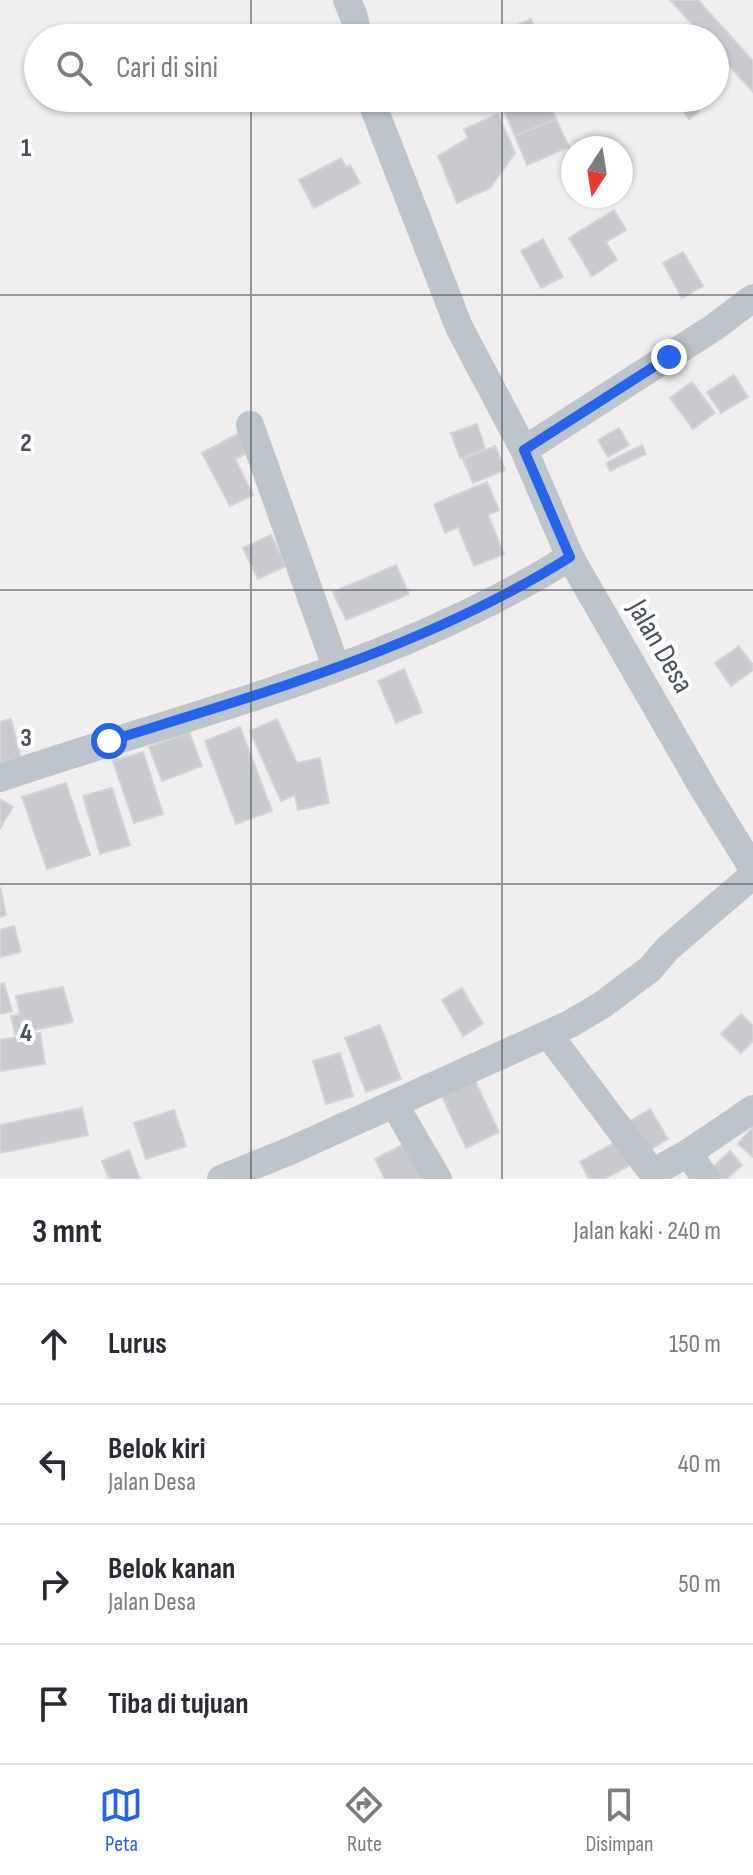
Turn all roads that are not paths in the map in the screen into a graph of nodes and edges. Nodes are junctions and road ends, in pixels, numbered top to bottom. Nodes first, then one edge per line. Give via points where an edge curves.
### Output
1 (347, 0) edge
2 (355, 24) edge
3 (375, 112) edge
4 (753, 298) edge
5 (250, 425) dead end
6 (524, 450) junction
7 (570, 557) junction
8 (336, 667) junction
9 (0, 778) edge
10 (753, 872) edge
11 (548, 1034) junction
12 (394, 1104) junction
13 (753, 1109) edge
14 (688, 1153) junction
15 (221, 1179) edge
16 (438, 1179) edge
17 (706, 1179) edge

1 - 2 street
3 - 6 street, Jalan Desa via 459,327
4 - 6 street
5 - 8 street
6 - 7 street, Jalan Desa
7 - 8 street via 473,611
7 - 10 street, Jalan Desa
8 - 9 street
10 - 11 street via 650,969
11 - 12 street
11 - 14 street via 649,1168 658,1170
12 - 15 street
12 - 16 street
13 - 14 street
14 - 17 street

